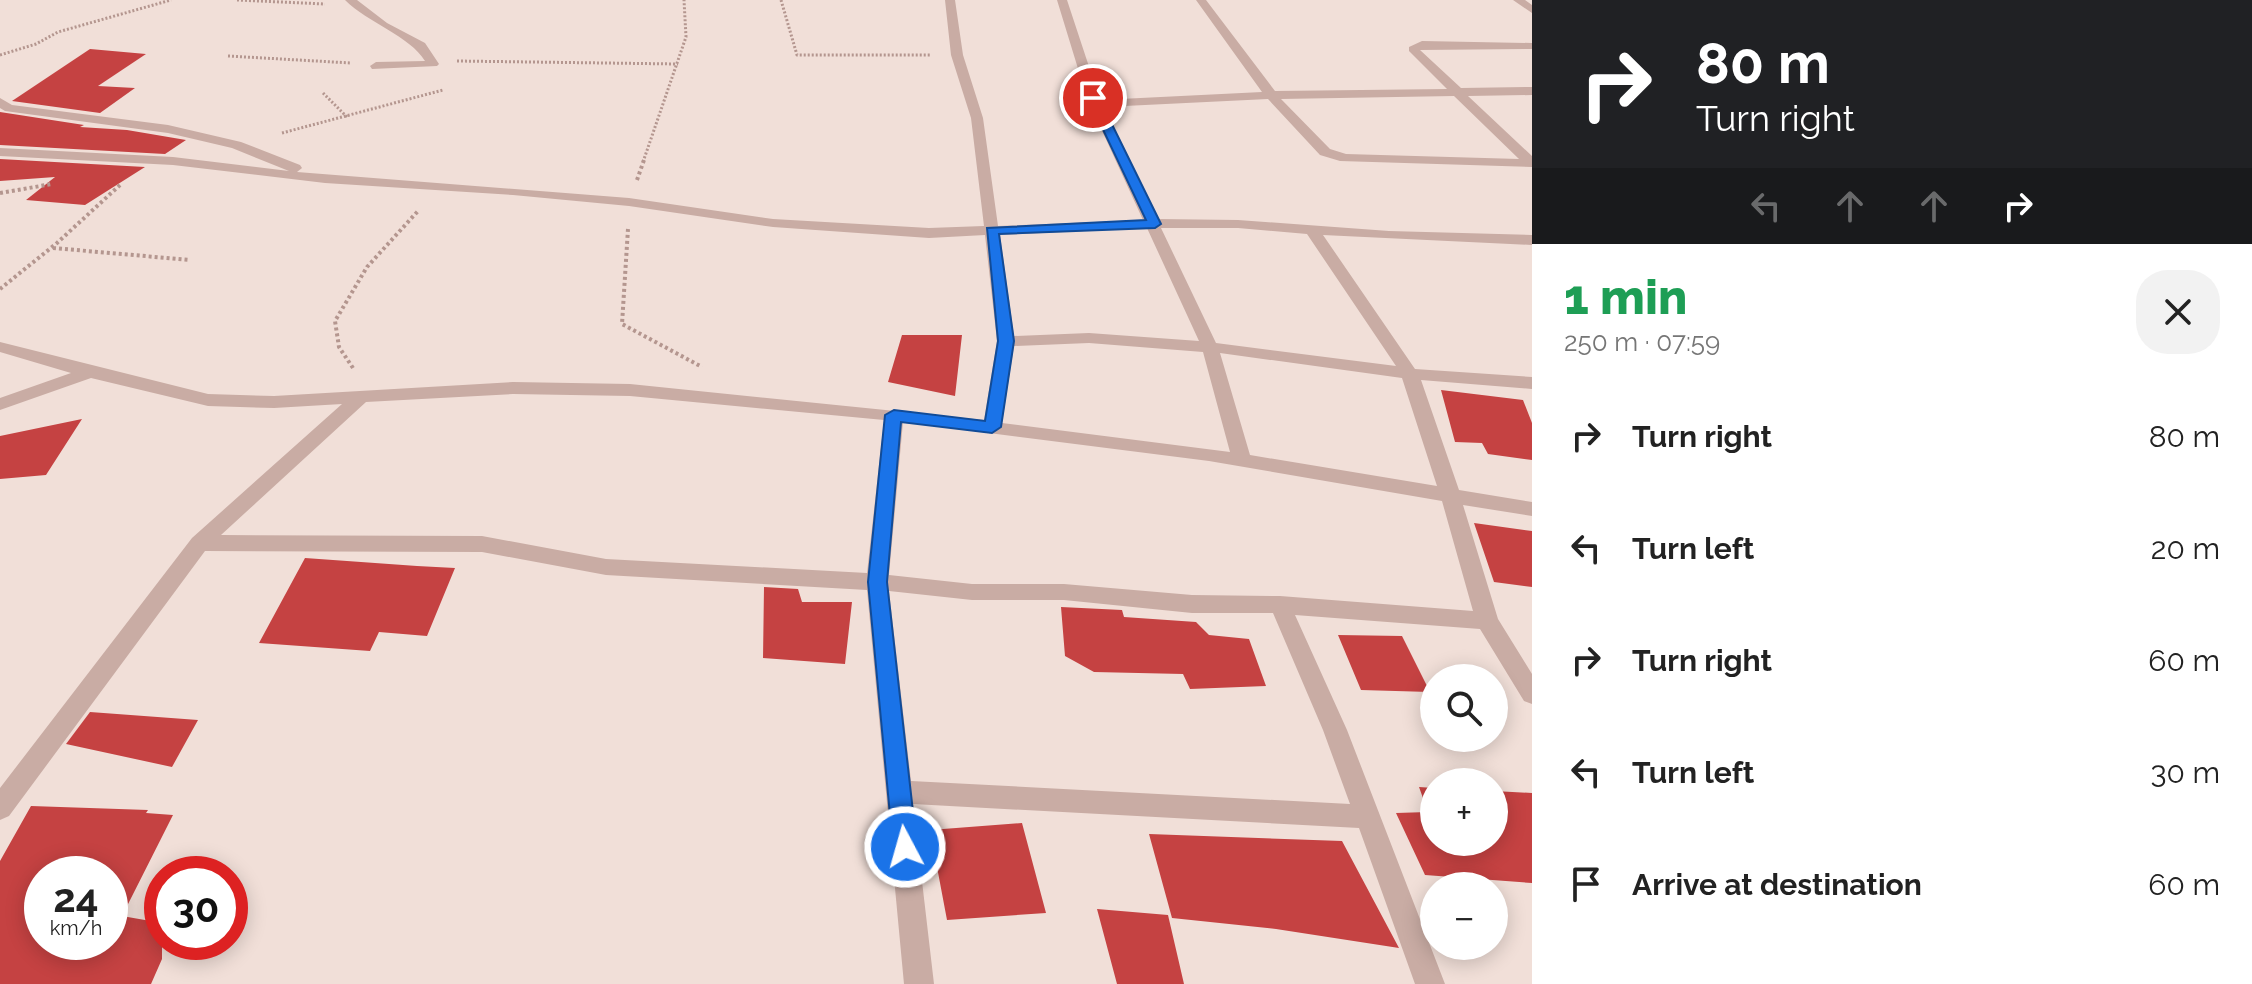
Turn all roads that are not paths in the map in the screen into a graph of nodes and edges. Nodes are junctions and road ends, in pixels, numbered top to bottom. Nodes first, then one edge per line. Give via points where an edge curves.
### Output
1 (950, 0) edge
2 (1062, 0) edge
3 (1201, 0) edge
4 (1518, 0) edge
5 (354, 3) edge
6 (1532, 10) edge
7 (1532, 46) edge
8 (376, 66) road end
9 (1532, 91) edge
10 (1455, 92) junction
11 (1271, 95) junction
12 (0, 102) edge
13 (1096, 104) junction
14 (0, 152) edge
15 (1531, 163) edge
16 (325, 179) junction
17 (1155, 224) junction
18 (992, 230) junction
19 (1312, 230) junction
20 (1532, 240) edge
21 (1006, 341) junction
22 (0, 347) edge
23 (1210, 347) junction
24 (90, 372) junction
25 (1410, 374) junction
26 (1532, 383) edge
27 (361, 397) junction
28 (0, 404) edge
29 (894, 415) junction
30 (992, 427) junction
31 (1243, 463) junction
32 (1450, 494) junction
33 (1532, 509) edge
34 (199, 543) junction
35 (877, 582) junction
36 (1280, 605) junction
37 (1487, 621) junction
38 (1532, 694) edge
39 (899, 792) junction
40 (0, 808) edge
41 (1369, 817) junction
42 (919, 984) edge
43 (1430, 984) edge

1 - 18 street via 957,55 977,118
2 - 13 street
3 - 11 street
4 - 6 street
5 - 8 street via 421,45 433,64
7 - 10 street via 1422,44 1413,49
9 - 10 street
10 - 11 street
10 - 15 street
11 - 13 street
11 - 15 street via 1334,156
12 - 16 street via 9,108 168,129 236,145
13 - 17 street
14 - 16 street via 148,160
16 - 18 street via 629,202 773,223 929,233
17 - 18 street
17 - 19 street
17 - 23 street
18 - 21 street
19 - 20 street
19 - 25 street
21 - 23 street via 1089,338
21 - 30 street
22 - 24 street
23 - 25 street
23 - 31 street
24 - 27 street via 208,400
24 - 28 street
25 - 26 street
25 - 32 street
27 - 29 street via 513,388 630,390
27 - 34 street
29 - 30 street
29 - 35 street
30 - 31 street
31 - 32 street
32 - 33 street
32 - 37 street
34 - 35 street via 482,544 606,567
34 - 40 street
35 - 36 street via 972,592
35 - 39 street
36 - 37 street
36 - 41 street
37 - 38 street
39 - 41 street
39 - 42 street
41 - 43 street

